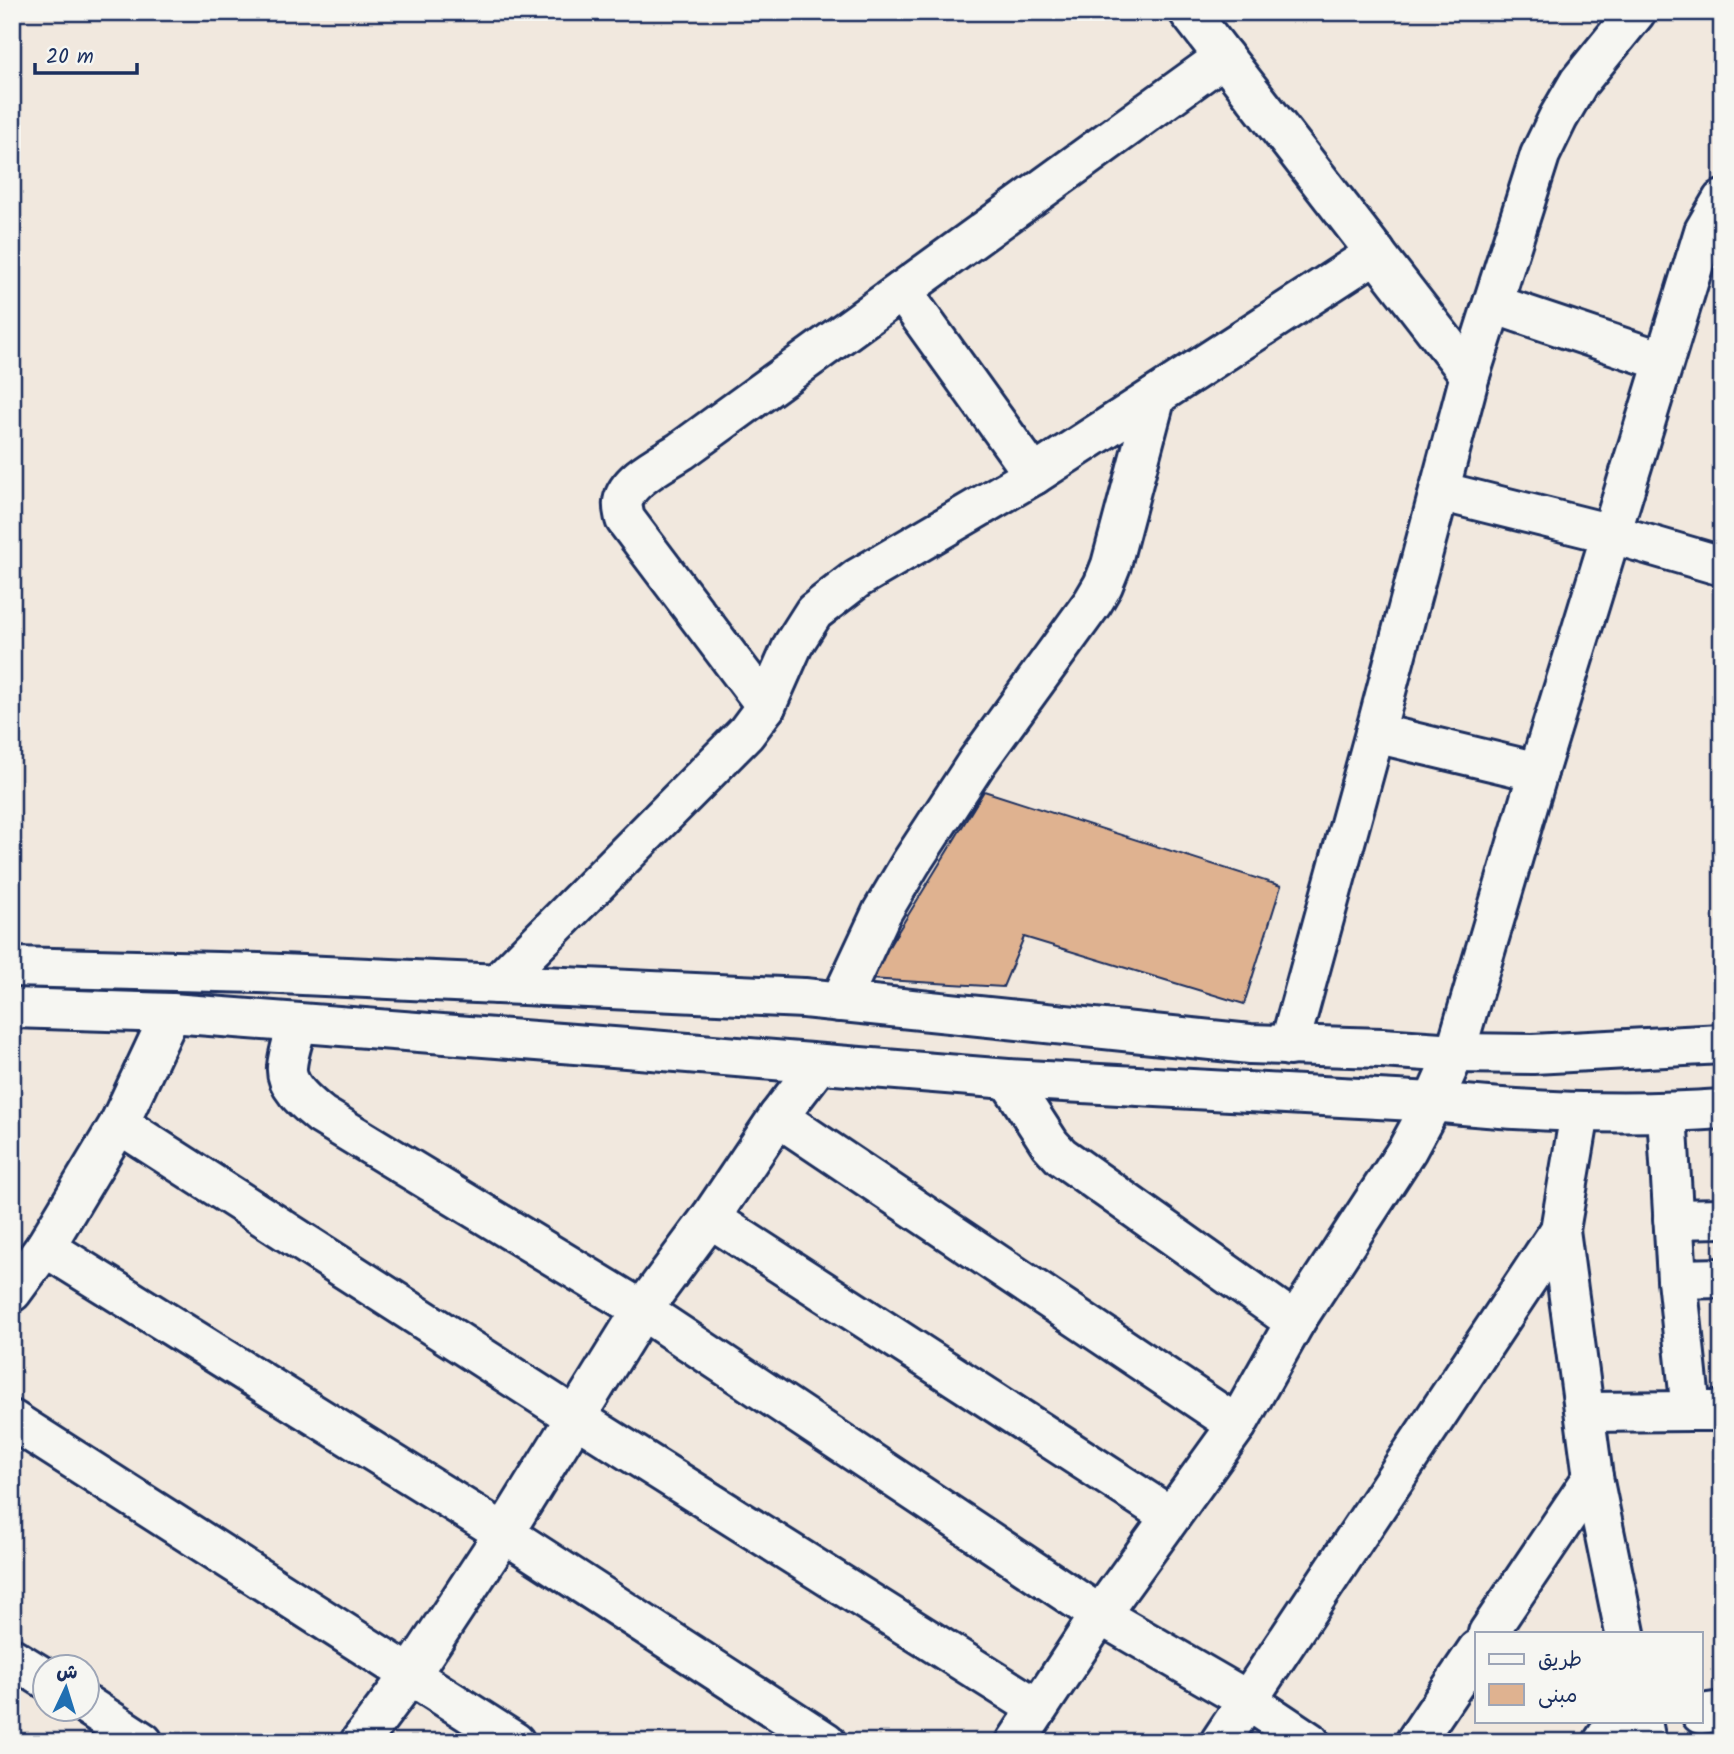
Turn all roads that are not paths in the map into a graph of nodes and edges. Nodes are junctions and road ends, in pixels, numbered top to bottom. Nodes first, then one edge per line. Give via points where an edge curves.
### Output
1 (1189, 12) edge
2 (1636, 12) edge
3 (1224, 57) junction
4 (1716, 222) edge
5 (1376, 253) junction
6 (902, 291) junction
7 (1493, 304) junction
8 (1664, 361) junction
9 (1470, 375) junction
10 (1156, 396) junction
11 (1034, 475) junction
12 (1439, 491) junction
13 (1612, 534) junction
14 (1722, 566) edge
15 (765, 706) junction
16 (1375, 733) junction
17 (1538, 772) junction
18 (12, 967) edge
19 (497, 984) junction
20 (840, 1002) junction
21 (12, 1008) edge
22 (171, 1013) junction
23 (297, 1024) junction
24 (1722, 1044) edge
25 (1289, 1046) junction
26 (1455, 1053) junction
27 (818, 1065) junction
28 (1008, 1079) junction
29 (1433, 1102) junction
30 (1722, 1109) edge
31 (1580, 1113) junction
32 (1667, 1113) junction
33 (778, 1117) junction
34 (119, 1124) junction
35 (1722, 1218) edge
36 (710, 1219) junction
37 (1673, 1219) junction
38 (1560, 1230) junction
39 (45, 1247) junction
40 (1722, 1278) edge
41 (1677, 1279) junction
42 (12, 1292) edge
43 (642, 1311) junction
44 (1295, 1322) junction
45 (1707, 1411) edge
46 (1585, 1412) junction
47 (575, 1417) junction
48 (12, 1420) edge
49 (1237, 1425) junction
50 (1593, 1477) junction
51 (1170, 1516) junction
52 (504, 1533) junction
53 (1100, 1615) junction
54 (1489, 1632) edge
55 (1625, 1632) edge
56 (1475, 1653) edge
57 (12, 1658) edge
58 (32, 1670) edge
59 (411, 1674) junction
60 (1247, 1700) junction
61 (1037, 1708) junction
62 (1722, 1710) edge
63 (1702, 1714) edge
64 (102, 1715) edge
65 (1642, 1726) edge
66 (144, 1742) edge
67 (360, 1742) edge
68 (515, 1742) edge
69 (827, 1742) edge
70 (1016, 1742) edge
71 (1220, 1742) edge
72 (1310, 1742) edge
73 (1415, 1742) edge
74 (1603, 1742) edge

1 - 3 street
2 - 7 street via 1579,82 1558,118 1540,155
3 - 5 street
3 - 6 street
4 - 8 street
5 - 9 street
5 - 10 street
6 - 11 street
6 - 15 street via 638,479 623,502 625,519
7 - 8 street
7 - 9 street
8 - 13 street
9 - 12 street
10 - 11 street
10 - 20 street via 1103,585 911,863 882,912
11 - 15 street via 858,578 814,612
12 - 13 street
12 - 16 street
13 - 14 street
13 - 17 street
15 - 19 street via 714,767
16 - 17 street
16 - 25 street
17 - 26 street
18 - 19 street
19 - 20 street
20 - 25 street
21 - 22 street
22 - 23 street
22 - 34 street
23 - 27 street
23 - 43 street via 286,1070 303,1099 321,1115
24 - 26 street via 1533,1054
25 - 26 street
26 - 29 street
27 - 28 street
27 - 33 street
28 - 29 street
28 - 44 street via 1061,1156
29 - 31 street
29 - 44 street
30 - 32 street
31 - 32 street
31 - 38 street
32 - 37 street
33 - 36 street
33 - 49 street
34 - 39 street
34 - 47 street
35 - 37 street
36 - 43 street
36 - 51 street
37 - 41 street
38 - 46 street
38 - 60 street
39 - 42 street
39 - 52 street
40 - 41 street
41 - 45 street
43 - 47 street
43 - 53 street
44 - 49 street
45 - 46 street
46 - 50 street
47 - 52 street
47 - 61 street
48 - 59 street
49 - 51 street
50 - 54 street
50 - 55 street
51 - 53 street
52 - 59 street
52 - 69 street
53 - 60 street
53 - 61 street
56 - 73 street
57 - 58 street
59 - 67 street
59 - 68 street
60 - 71 street
60 - 72 street
61 - 70 street
62 - 63 street
64 - 66 street
65 - 74 street

